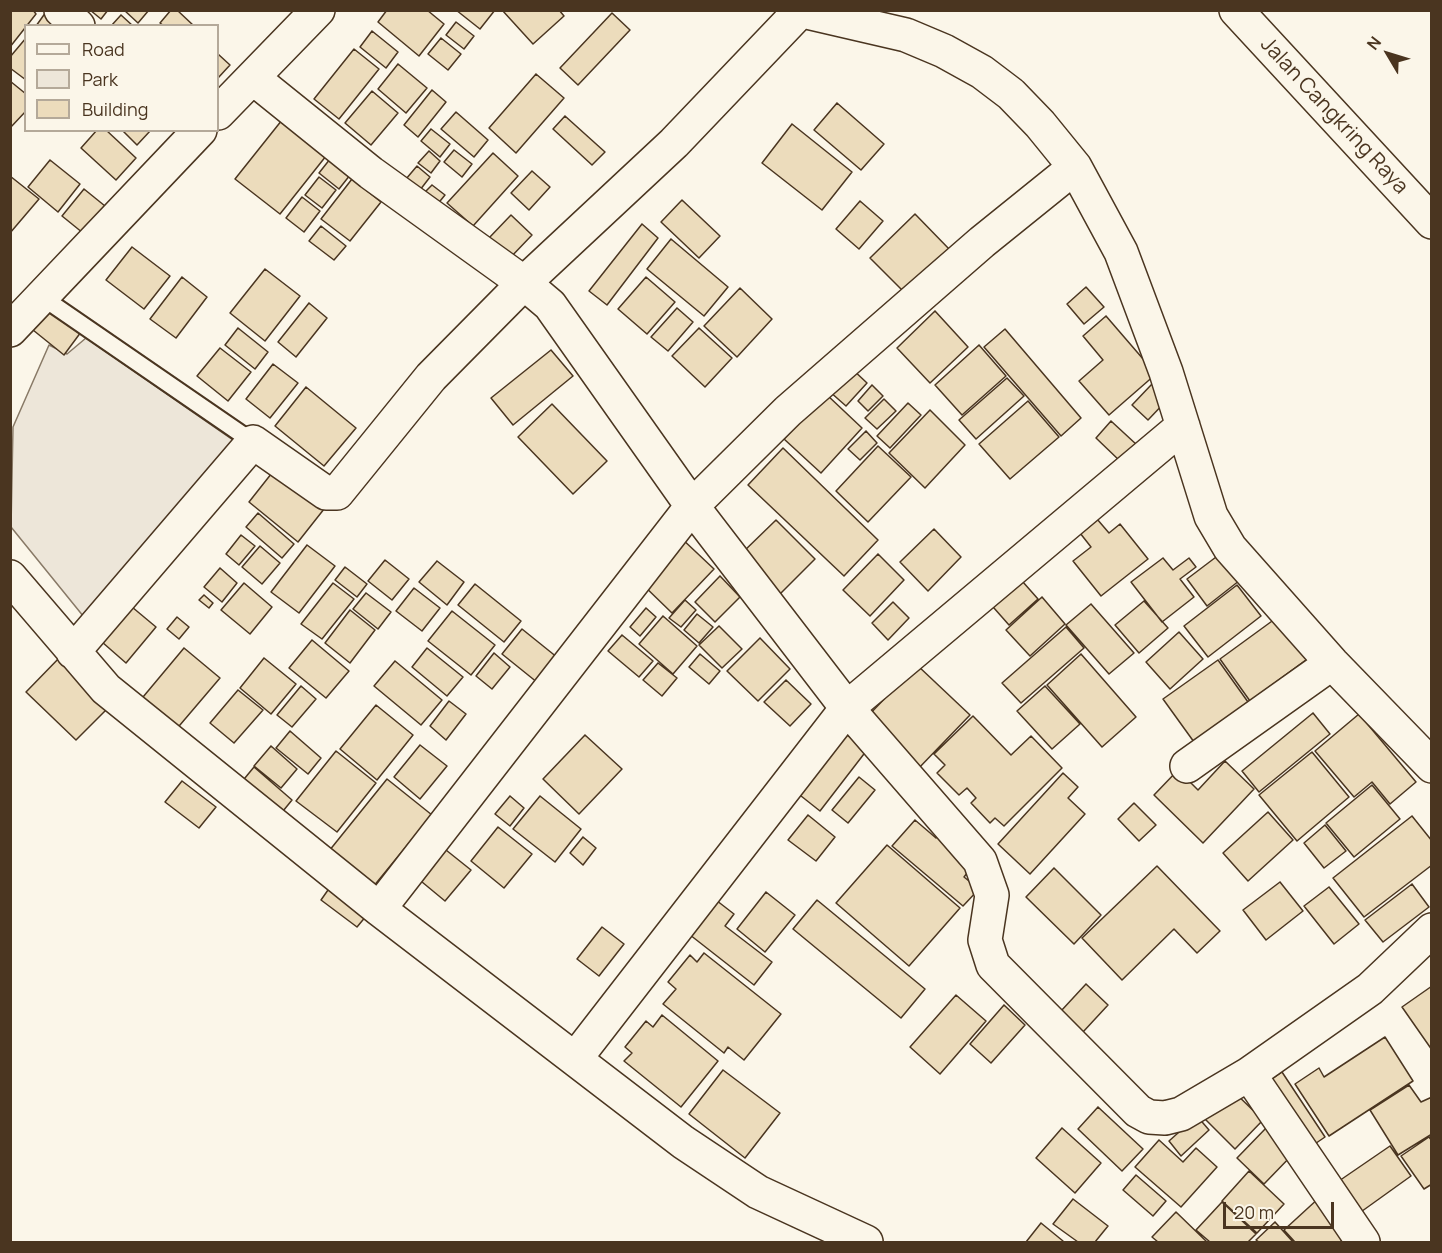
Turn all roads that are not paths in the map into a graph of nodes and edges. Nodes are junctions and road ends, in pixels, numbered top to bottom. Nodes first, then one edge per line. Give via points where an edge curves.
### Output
1 (61, 10) edge
2 (318, 10) edge
3 (1236, 10) edge
4 (799, 11) edge
5 (76, 24) edge
6 (253, 78) junction
7 (219, 111) edge
8 (197, 132) edge
9 (1075, 167) junction
10 (1431, 222) edge
11 (524, 284) junction
12 (42, 297) junction
13 (10, 330) edge
14 (1183, 426) junction
15 (253, 442) junction
16 (692, 506) junction
17 (10, 577) edge
18 (73, 652) junction
19 (1332, 663) junction
20 (847, 708) junction
21 (1187, 766) dead end
22 (1431, 766) edge
23 (379, 909) junction
24 (1431, 930) edge
25 (575, 1059) junction
26 (1249, 1074) junction
27 (866, 1242) edge
28 (1363, 1242) edge

1 - 5 street
2 - 6 street
3 - 10 street, Jalan Cangkring Raya
4 - 9 street via 906,35 982,72 1011,94
4 - 11 street via 674,143
6 - 7 street
6 - 11 street via 371,173
8 - 12 street
9 - 14 street via 1121,252 1145,310
9 - 16 street via 982,242 788,411
11 - 15 street via 431,377 337,493 326,493
11 - 16 street via 550,305 563,322
12 - 13 street
12 - 15 lane
14 - 19 street via 1211,516 1230,548
14 - 20 street
15 - 18 street
16 - 20 street
16 - 23 street
17 - 18 street
18 - 23 street via 123,703
19 - 21 street
19 - 22 street
20 - 25 street
20 - 26 street via 980,861 992,895 985,940 993,965 1128,1102 1149,1117 1165,1118 1180,1114
23 - 25 street
24 - 26 street via 1370,989
25 - 27 street via 682,1142 758,1192
26 - 28 street

